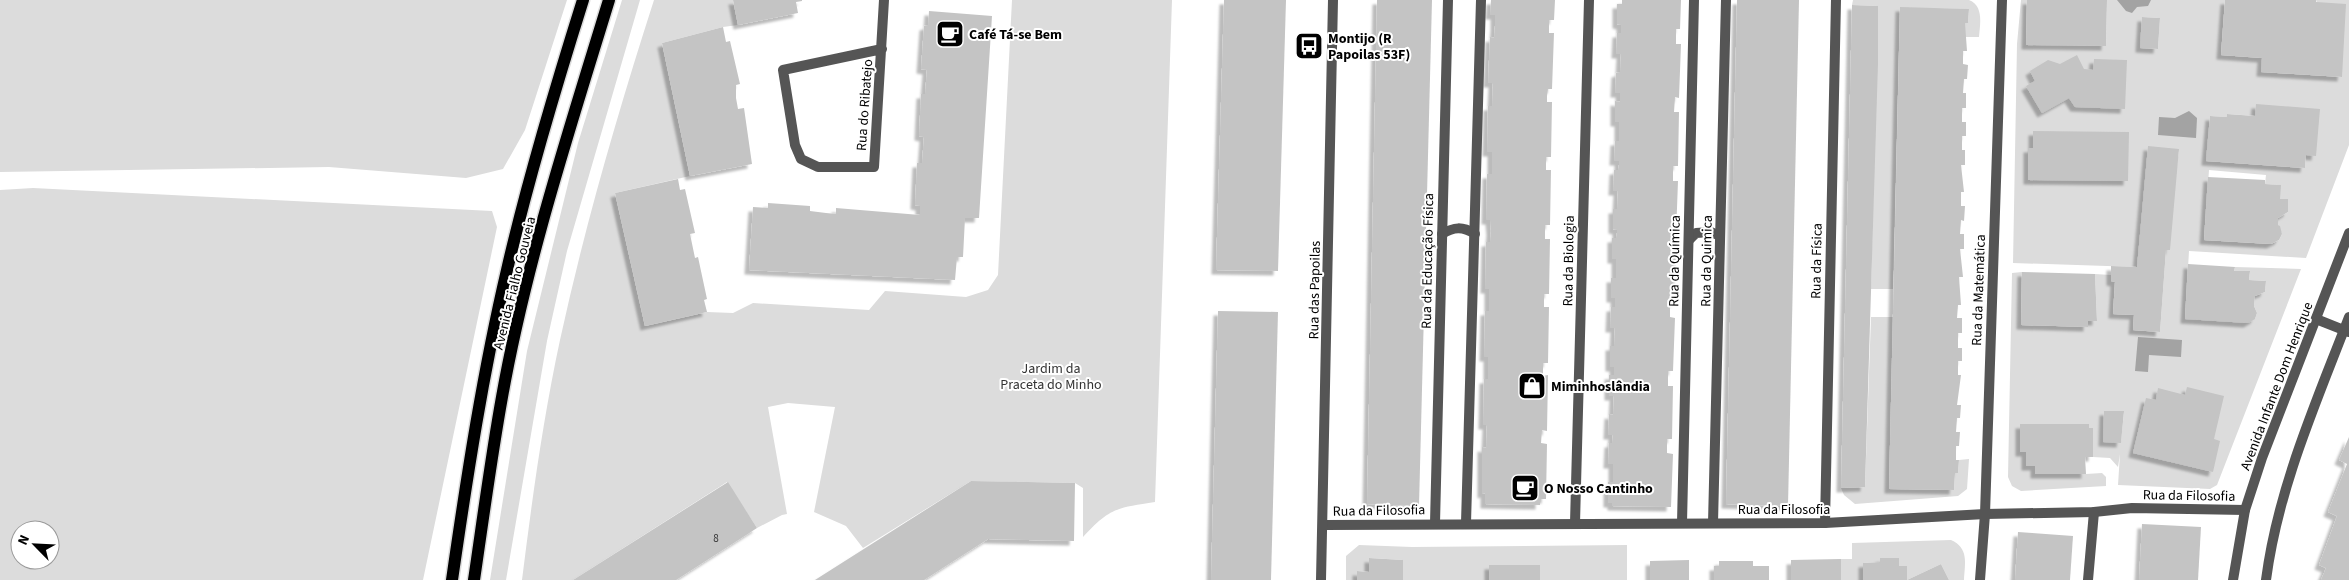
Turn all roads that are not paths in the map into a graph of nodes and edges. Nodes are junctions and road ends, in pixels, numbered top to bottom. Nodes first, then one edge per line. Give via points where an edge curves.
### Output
1 (584, 0) edge
2 (609, 0) edge
3 (884, 0) edge
4 (1334, 0) edge
5 (1448, 0) edge
6 (1481, 0) edge
7 (1589, 0) edge
8 (1694, 0) edge
9 (1726, 0) edge
10 (1836, 0) edge
11 (2002, 0) edge
12 (882, 49) junction
13 (2349, 233) edge
14 (1442, 234) junction
15 (1475, 234) junction
16 (1720, 236) junction
17 (1689, 240) junction
18 (2349, 317) edge
19 (2316, 319) junction
20 (2346, 331) edge
21 (2245, 510) junction
22 (2094, 512) junction
23 (1984, 514) junction
24 (1466, 523) junction
25 (1575, 523) junction
26 (1682, 523) junction
27 (1713, 523) junction
28 (1824, 523) junction
29 (1434, 524) junction
30 (1323, 525) junction
31 (452, 580) edge
32 (474, 580) edge
33 (1321, 580) edge
34 (1980, 580) edge
35 (2088, 580) edge
36 (2233, 580) edge
37 (2266, 580) edge

1 - 31 main road, Avenida Fialho Gouveia via 558,81 507,270 474,433
2 - 32 main road, Avenida Fialho Gouveia via 555,177 527,286 502,396
3 - 12 street, Rua do Ribatejo
4 - 30 street, Rua das Papoilas
5 - 14 street, Rua da Educação Física
6 - 15 street
7 - 25 street, Rua da Biologia
8 - 17 street, Rua da Química
9 - 16 street, Rua da Quimica
10 - 28 street, Rua da Física
11 - 23 street, Rua da Matemática
12 - 12 street, Rua do Ribatejo via 874,167 818,167 801,159 795,145 783,70
13 - 19 street, Avenida Infante Dom Henrique
14 - 15 street via 1454,227
14 - 29 street, Rua da Educação Física
15 - 24 street
16 - 17 street via 1696,232
16 - 27 street, Rua da Quimica
17 - 26 street, Rua da Química
18 - 20 street
19 - 20 street
19 - 21 street, Avenida Infante Dom Henrique
20 - 37 street via 2296,455 2278,515
21 - 22 street, Rua da Filosofia via 2132,508
21 - 36 street, Avenida Infante Dom Henrique
22 - 23 street, Rua da Filosofia
22 - 35 street
23 - 28 street, Rua da Filosofia
23 - 34 street, Rua da Matemática
24 - 25 street, Rua da Filosofia
24 - 29 street, Rua da Filosofia
25 - 26 street, Rua da Filosofia
26 - 27 street, Rua da Filosofia
27 - 28 street, Rua da Filosofia
29 - 30 street, Rua da Filosofia
30 - 33 street, Rua das Papoilas

